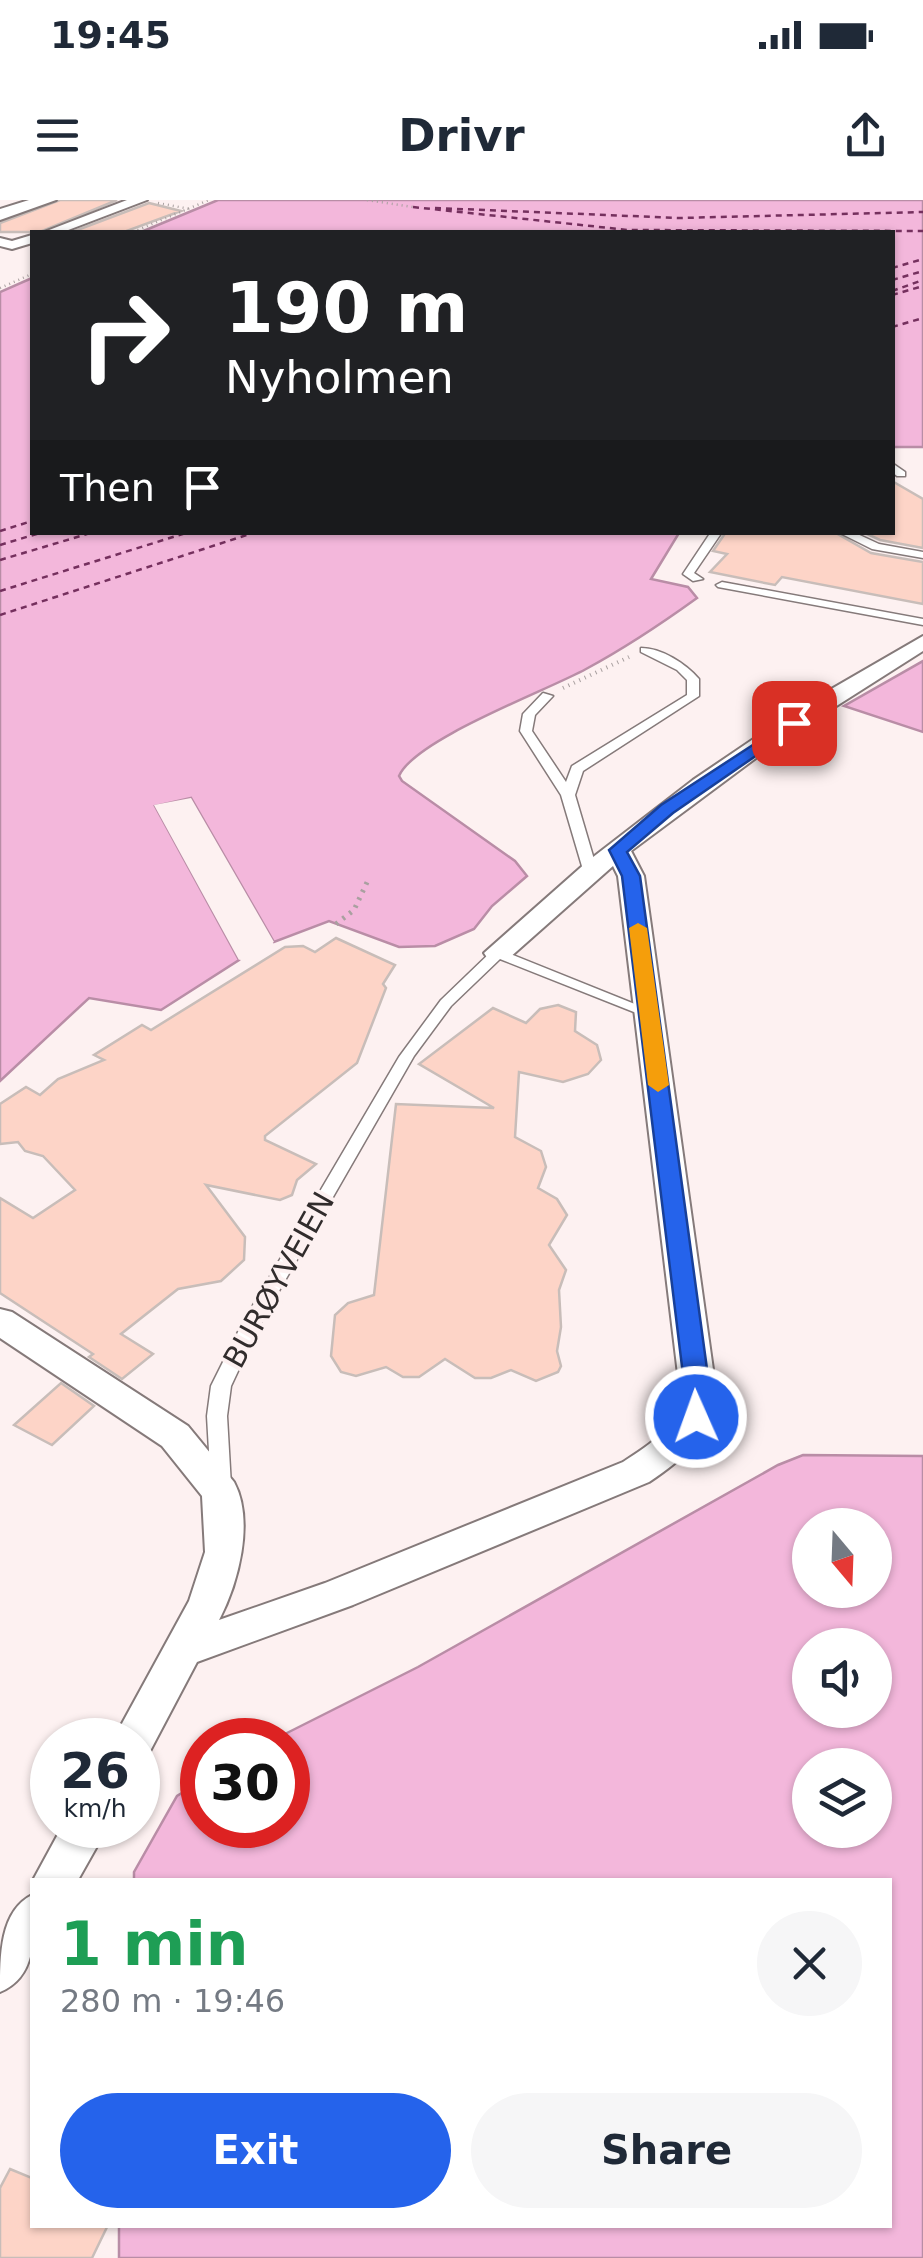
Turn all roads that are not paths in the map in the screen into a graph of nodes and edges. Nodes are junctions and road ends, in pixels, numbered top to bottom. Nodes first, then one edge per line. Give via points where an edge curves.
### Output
1 (47, 200) edge
2 (164, 200) edge
3 (144, 201) edge
4 (189, 207) road end
5 (0, 215) edge
6 (57, 230) edge
7 (30, 239) edge
8 (4, 245) edge
9 (715, 535) edge
10 (850, 535) edge
11 (923, 556) edge
12 (697, 579) dead end
13 (722, 585) dead end
14 (923, 622) edge
15 (923, 642) edge
16 (645, 650) road end
17 (546, 696) road end
18 (568, 794) junction
19 (618, 850) junction
20 (591, 873) junction
21 (498, 953) junction
22 (648, 1013) junction
23 (0, 1321) edge
24 (221, 1492) junction
25 (185, 1648) junction
26 (146, 1718) edge
27 (73, 1848) edge
28 (55, 1878) edge
29 (30, 1919) edge
30 (0, 1970) edge

1 - 5 street
2 - 4 lane
3 - 6 street
7 - 8 street
9 - 12 lane via 688,574
10 - 11 lane
13 - 14 lane
15 - 19 street, BURØYVEIEN via 667,809
16 - 18 lane via 693,678 692,696 578,769
17 - 18 lane via 529,714 526,730
18 - 20 lane
19 - 20 street, BURØYVEIEN
19 - 22 street via 631,876
20 - 21 street, BURØYVEIEN
21 - 22 lane
21 - 24 lane, BURØYVEIEN via 446,1002 410,1055 251,1324 220,1386
22 - 25 street via 698,1391 696,1417 679,1443 636,1472 339,1594
23 - 24 street via 175,1436
24 - 25 street, BURØYVEIEN via 224,1552
25 - 26 street, BURØYVEIEN
27 - 28 street
29 - 30 street

